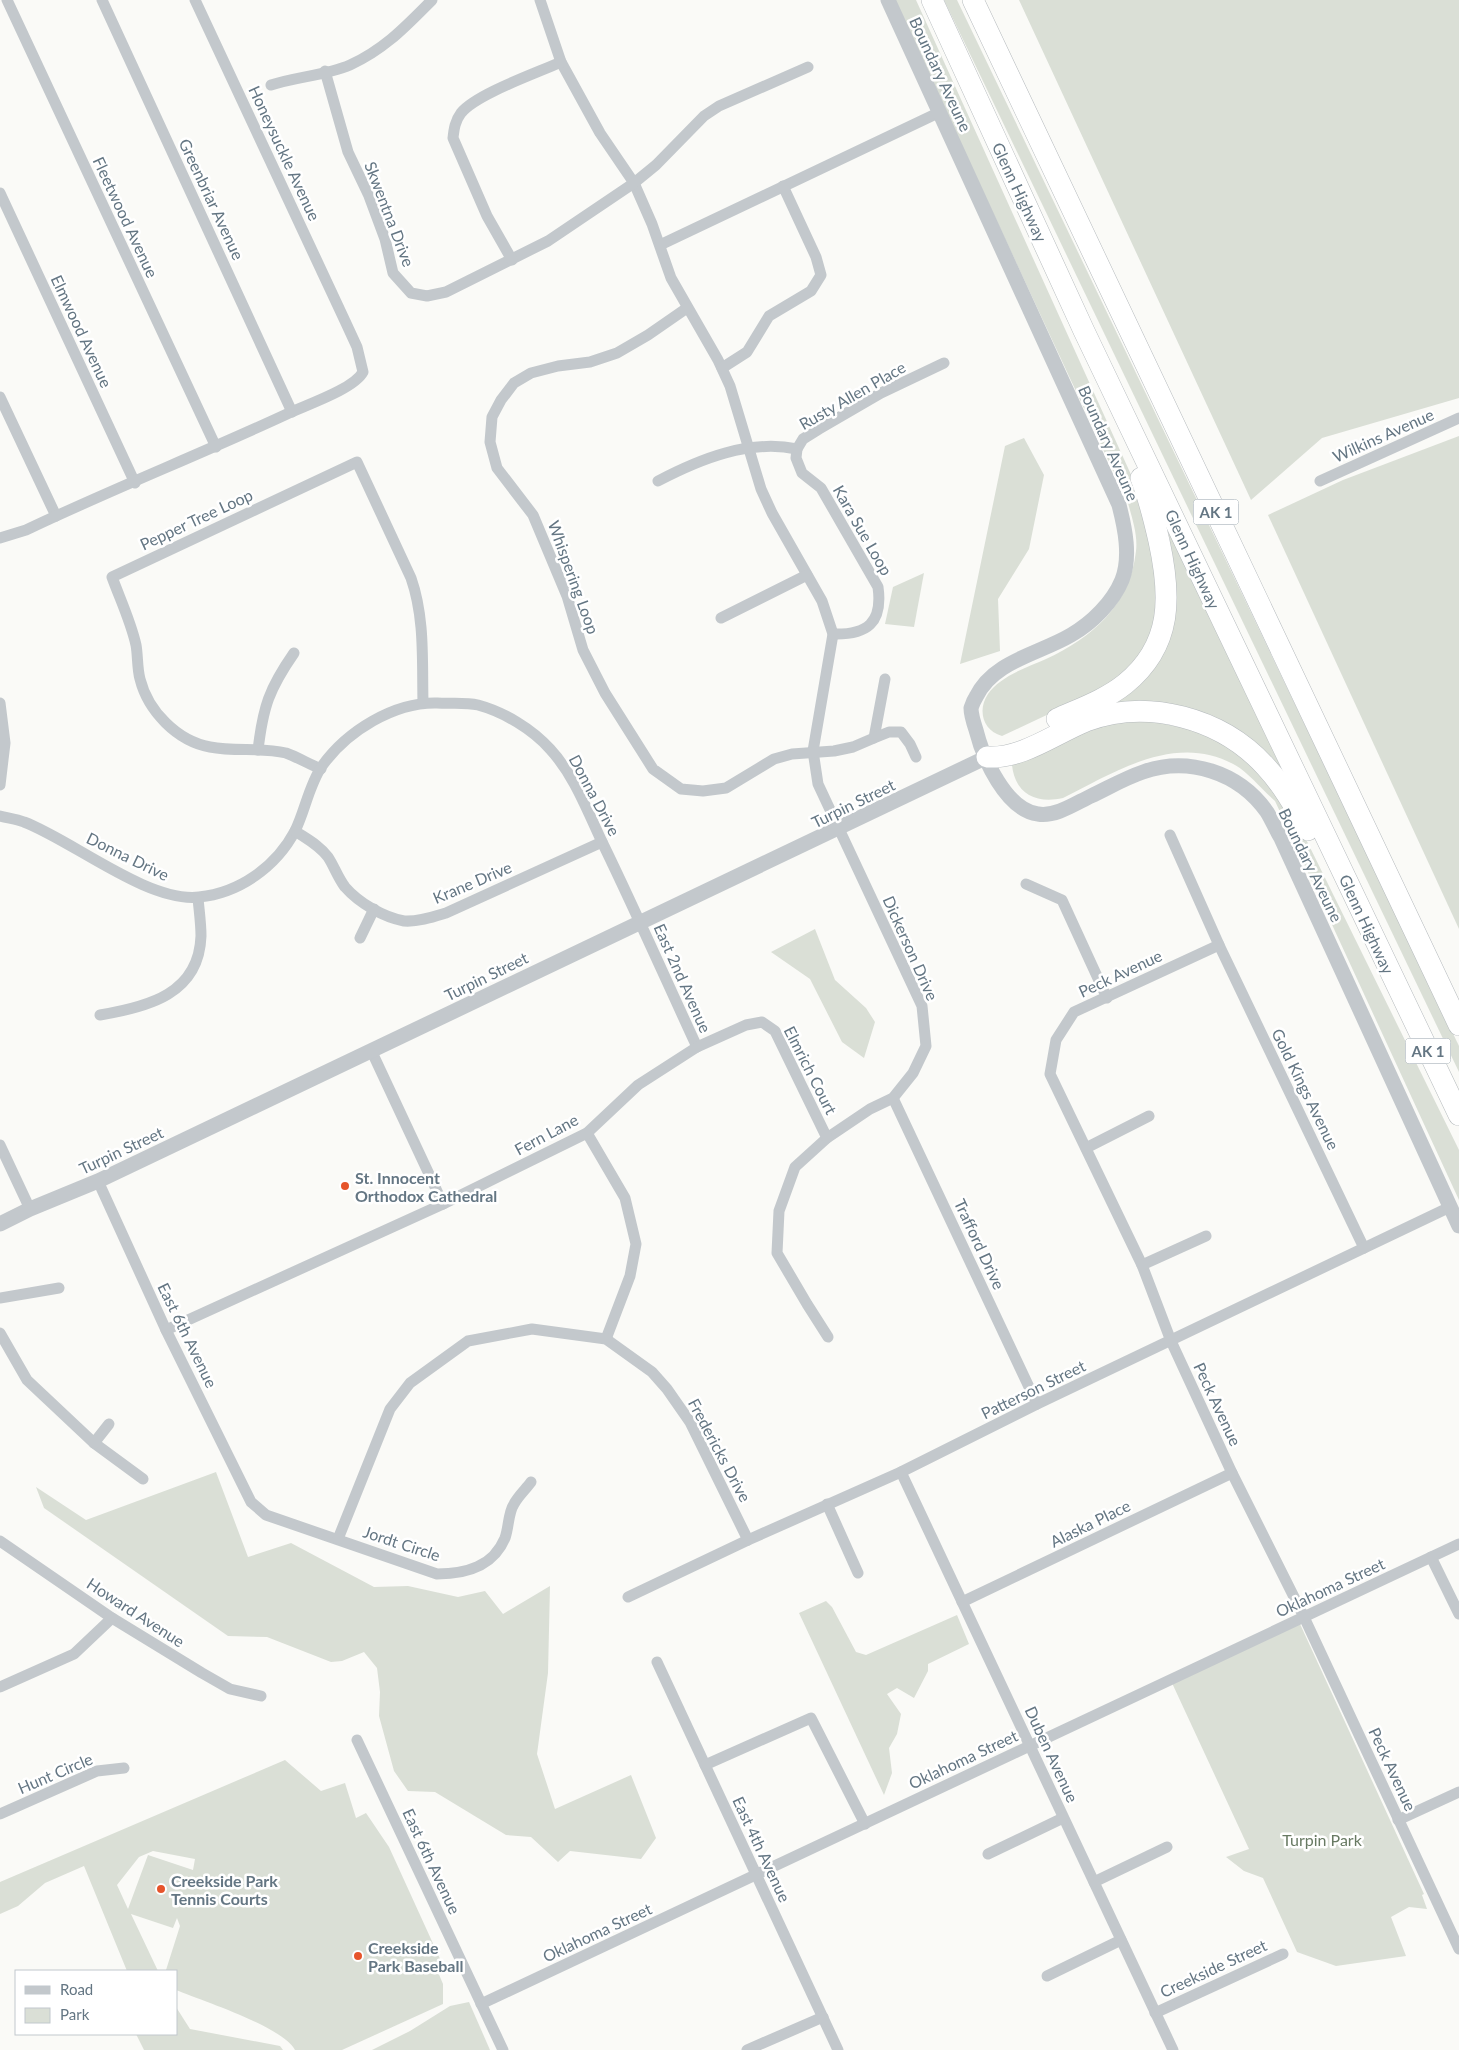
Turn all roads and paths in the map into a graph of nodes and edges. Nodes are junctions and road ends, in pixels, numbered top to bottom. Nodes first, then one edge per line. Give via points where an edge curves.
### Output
1 (7, 0) edge
2 (102, 0) edge
3 (196, 0) edge
4 (432, 0) edge
5 (540, 0) edge
6 (888, 0) edge
7 (932, 0) edge
8 (973, 0) edge
9 (561, 62) junction
10 (808, 67) dead end
11 (325, 71) junction
12 (271, 86) dead end
13 (940, 112) junction
14 (634, 182) junction
15 (783, 186) junction
16 (0, 194) edge
17 (660, 245) junction
18 (512, 260) junction
19 (687, 308) junction
20 (1084, 331) junction
21 (944, 363) dead end
22 (722, 368) junction
23 (0, 397) edge
24 (292, 412) junction
25 (1459, 418) edge
26 (216, 447) junction
27 (747, 449) junction
28 (797, 449) junction
29 (658, 481) dead end
30 (1320, 481) dead end
31 (135, 482) junction
32 (56, 516) junction
33 (0, 538) edge
34 (807, 575) junction
35 (721, 618) dead end
36 (833, 634) junction
37 (294, 653) dead end
38 (885, 679) dead end
39 (0, 703) edge
40 (423, 703) junction
41 (874, 738) junction
42 (258, 750) junction
43 (813, 751) junction
44 (916, 757) dead end
45 (987, 757) junction
46 (320, 769) junction
47 (0, 785) edge
48 (0, 816) edge
49 (839, 829) junction
50 (295, 832) junction
51 (1170, 835) dead end
52 (602, 842) junction
53 (1026, 884) dead end
54 (198, 898) junction
55 (374, 909) junction
56 (640, 922) junction
57 (360, 938) dead end
58 (1219, 945) junction
59 (1397, 988) junction
60 (1107, 998) junction
61 (100, 1015) dead end
62 (762, 1022) joint
63 (1459, 1024) edge
64 (697, 1047) junction
65 (371, 1050) junction
66 (893, 1098) junction
67 (1459, 1115) edge
68 (1149, 1116) dead end
69 (587, 1133) junction
70 (827, 1138) junction
71 (0, 1145) edge
72 (1086, 1148) junction
73 (98, 1181) junction
74 (444, 1204) junction
75 (1450, 1207) junction
76 (30, 1209) junction
77 (0, 1224) edge
78 (1459, 1226) edge
79 (1206, 1236) dead end
80 (1364, 1248) junction
81 (1142, 1265) junction
82 (59, 1288) dead end
83 (0, 1298) edge
84 (166, 1330) junction
85 (0, 1333) edge
86 (828, 1337) dead end
87 (606, 1339) junction
88 (1171, 1341) junction
89 (1037, 1404) junction
90 (109, 1424) dead end
91 (94, 1443) junction
92 (902, 1472) junction
93 (1232, 1473) junction
94 (143, 1479) dead end
95 (531, 1482) dead end
96 (251, 1502) joint
97 (827, 1504) junction
98 (338, 1539) junction
99 (748, 1540) junction
100 (0, 1542) edge
101 (1459, 1544) edge
102 (1431, 1557) junction
103 (858, 1573) dead end
104 (628, 1597) dead end
105 (962, 1602) junction
106 (1459, 1614) edge
107 (1304, 1617) junction
108 (112, 1618) junction
109 (657, 1662) dead end
110 (0, 1687) edge
111 (261, 1696) dead end
112 (357, 1740) dead end
113 (1030, 1746) junction
114 (705, 1765) junction
115 (124, 1768) dead end
116 (1459, 1792) edge
117 (0, 1814) edge
118 (1063, 1818) junction
119 (1398, 1820) junction
120 (865, 1824) junction
121 (1168, 1847) dead end
122 (988, 1854) dead end
123 (756, 1874) junction
124 (1094, 1882) junction
125 (1121, 1940) junction
126 (1459, 1949) edge
127 (1283, 1954) dead end
128 (1047, 1976) dead end
129 (481, 2004) junction
130 (1155, 2012) junction
131 (823, 2017) junction
132 (503, 2050) edge
133 (748, 2050) edge
134 (838, 2050) edge
135 (1173, 2050) edge

1 - 26 street, Fleetwood Avenue
2 - 24 street, Greenbriar Avenue
3 - 24 street, Honeysuckle Avenue via 357,346 362,366 360,378
4 - 11 street via 393,40 349,66
5 - 9 street
6 - 13 street, Boundary Aveune
7 - 20 highway, Glenn Highway / AK 1
8 - 63 highway, AK 1
9 - 14 street via 600,133
9 - 18 street via 474,102 461,112 454,124 453,138 487,216
10 - 14 street, Skwentna Drive via 719,106 704,116 656,165
11 - 12 street
11 - 18 street, Skwentna Drive via 348,152 369,196 394,274 402,285 412,293 427,296 446,292
13 - 15 street
13 - 45 street, Boundary Aveune via 1119,505 1126,532 1122,579 1095,617 1072,634 994,672 981,686 971,707 976,731
14 - 17 street
14 - 18 street, Skwentna Drive via 548,241
15 - 17 street
15 - 22 street via 821,275 812,291 769,316 747,352
16 - 31 street, Elmwood Avenue
17 - 19 street via 671,278
19 - 22 street
19 - 43 street, Whispering Loop via 616,353 590,362 531,373 514,383 492,417 490,442 497,468 533,515 567,596 583,650 652,770 681,788 704,791 726,788 774,759
20 - 45 highway via 1150,504 1168,595 1165,622 1146,663 1124,685 1011,741
20 - 59 highway, Glenn Highway / AK 1
21 - 28 street, Rusty Allen Place via 881,393 819,429 803,439
22 - 27 street
23 - 32 street
24 - 26 street
25 - 30 street, Wilkins Avenue
26 - 31 street
27 - 28 street, Rusty Allen Place via 765,445
27 - 29 street, Rusty Allen Place via 686,466
27 - 34 street via 772,513
28 - 36 street, Kara Sue Loop via 796,458 802,473 821,488 878,587 880,603 876,618 864,630
31 - 32 street
32 - 33 street
34 - 35 street
34 - 36 street via 822,601
36 - 43 street, Dickerson Drive
37 - 42 street via 268,695
38 - 41 street
39 - 47 street via 5,743
40 - 42 street, Pepper Tree Loop via 418,598 357,462 112,577 136,645 140,681 155,710 183,737 207,747
40 - 46 street, Donna Drive via 374,721 337,748
40 - 52 street, Donna Drive via 477,705 530,730 550,748 569,773
41 - 43 street, Whispering Loop via 853,747
41 - 44 street, Whispering Loop via 889,732 901,732
42 - 46 street, Pepper Tree Loop via 286,753
43 - 49 street, Dickerson Drive via 818,784
45 - 49 street, Turpin Street
45 - 59 highway via 1015,754 1087,721 1127,712 1175,715 1217,730 1247,749 1276,780 1297,810
45 - 75 street, Boundary Aveune via 1006,795 1018,806 1038,814 1058,811 1143,772 1171,766 1199,767 1225,775 1249,791 1267,812 1281,838
46 - 50 street, Donna Drive
48 - 54 street, Donna Drive via 25,822 144,885
49 - 56 street, Turpin Street
49 - 66 street, Dickerson Drive via 922,1006 926,1046 913,1073
50 - 54 street, Donna Drive via 280,854 247,882
50 - 55 street, Krane Drive via 316,844 328,856 344,886
51 - 58 street, Gold Kings Avenue
52 - 55 street, Krane Drive via 424,920 405,921
52 - 56 street, Donna Drive
53 - 60 street via 1062,900
54 - 61 street via 201,935 198,957 187,979 171,993 149,1004
55 - 57 street
56 - 64 street, East 2nd Avenue
56 - 65 street, Turpin Street
58 - 60 street, Peck Avenue
58 - 80 street, Gold Kings Avenue
59 - 67 highway, Glenn Highway / AK 1
60 - 72 street, Peck Avenue via 1074,1012 1056,1040 1050,1074
62 - 64 street, Fern Lane via 746,1025
62 - 70 street, Elmrich Court via 775,1031
64 - 69 street, Fern Lane via 638,1085
65 - 73 street, Turpin Street
65 - 74 street
66 - 70 street, Dickerson Drive via 870,1109
66 - 89 street, Trafford Drive
68 - 72 street
69 - 74 street, Fern Lane
69 - 87 street via 625,1198 636,1244 630,1276
70 - 86 street, Dickerson Drive via 795,1167 779,1211 777,1253
71 - 76 street
72 - 81 street, Peck Avenue
73 - 76 street, Turpin Street
73 - 84 street, East 6th Avenue
74 - 84 street, Fern Lane
75 - 78 street, Boundary Aveune
75 - 80 street, Patterson Street
76 - 77 street, Turpin Street
79 - 81 street
80 - 88 street, Patterson Street
81 - 88 street, Peck Avenue
82 - 83 street
84 - 96 street, East 6th Avenue
85 - 91 street via 27,1380
87 - 98 street, Fredericks Drive via 532,1330 476,1339 468,1341 410,1382 390,1410
87 - 99 street, Fredericks Drive via 652,1372 667,1389 690,1422
88 - 89 street, Patterson Street
88 - 93 street, Peck Avenue
89 - 92 street, Patterson Street
90 - 91 street
91 - 94 street
92 - 97 street, Patterson Street
92 - 105 street, Duben Avenue
93 - 105 street, Alaska Place
93 - 107 street, Peck Avenue
95 - 98 street, Jordt Circle via 513,1504 505,1538 494,1556 479,1568 456,1574 437,1574
96 - 98 street, Jordt Circle via 266,1515
97 - 99 street, Patterson Street
97 - 103 street
99 - 104 street, Patterson Street
100 - 108 street, Howard Avenue
101 - 102 street, Oklahoma Street
102 - 106 street
102 - 107 street, Oklahoma Street
105 - 113 street, Duben Avenue
107 - 113 street, Oklahoma Street
107 - 119 street, Peck Avenue
108 - 110 street via 74,1654
108 - 111 street, Howard Avenue via 230,1689
109 - 114 street, East 4th Avenue
112 - 129 street, East 6th Avenue
113 - 118 street, Duben Avenue
113 - 120 street, Oklahoma Street
114 - 120 street via 810,1718
114 - 123 street, East 4th Avenue
115 - 117 street, Hunt Circle via 96,1771
116 - 119 street
118 - 122 street
118 - 124 street, Duben Avenue
119 - 126 street, Peck Avenue
120 - 123 street, Oklahoma Street
121 - 124 street
123 - 129 street, Oklahoma Street
123 - 131 street, East 4th Avenue
124 - 125 street, Duben Avenue
125 - 128 street
125 - 130 street, Duben Avenue
127 - 130 street, Creekside Street
129 - 132 street, East 6th Avenue
130 - 135 street, Duben Avenue
131 - 133 street
131 - 134 street, East 4th Avenue

